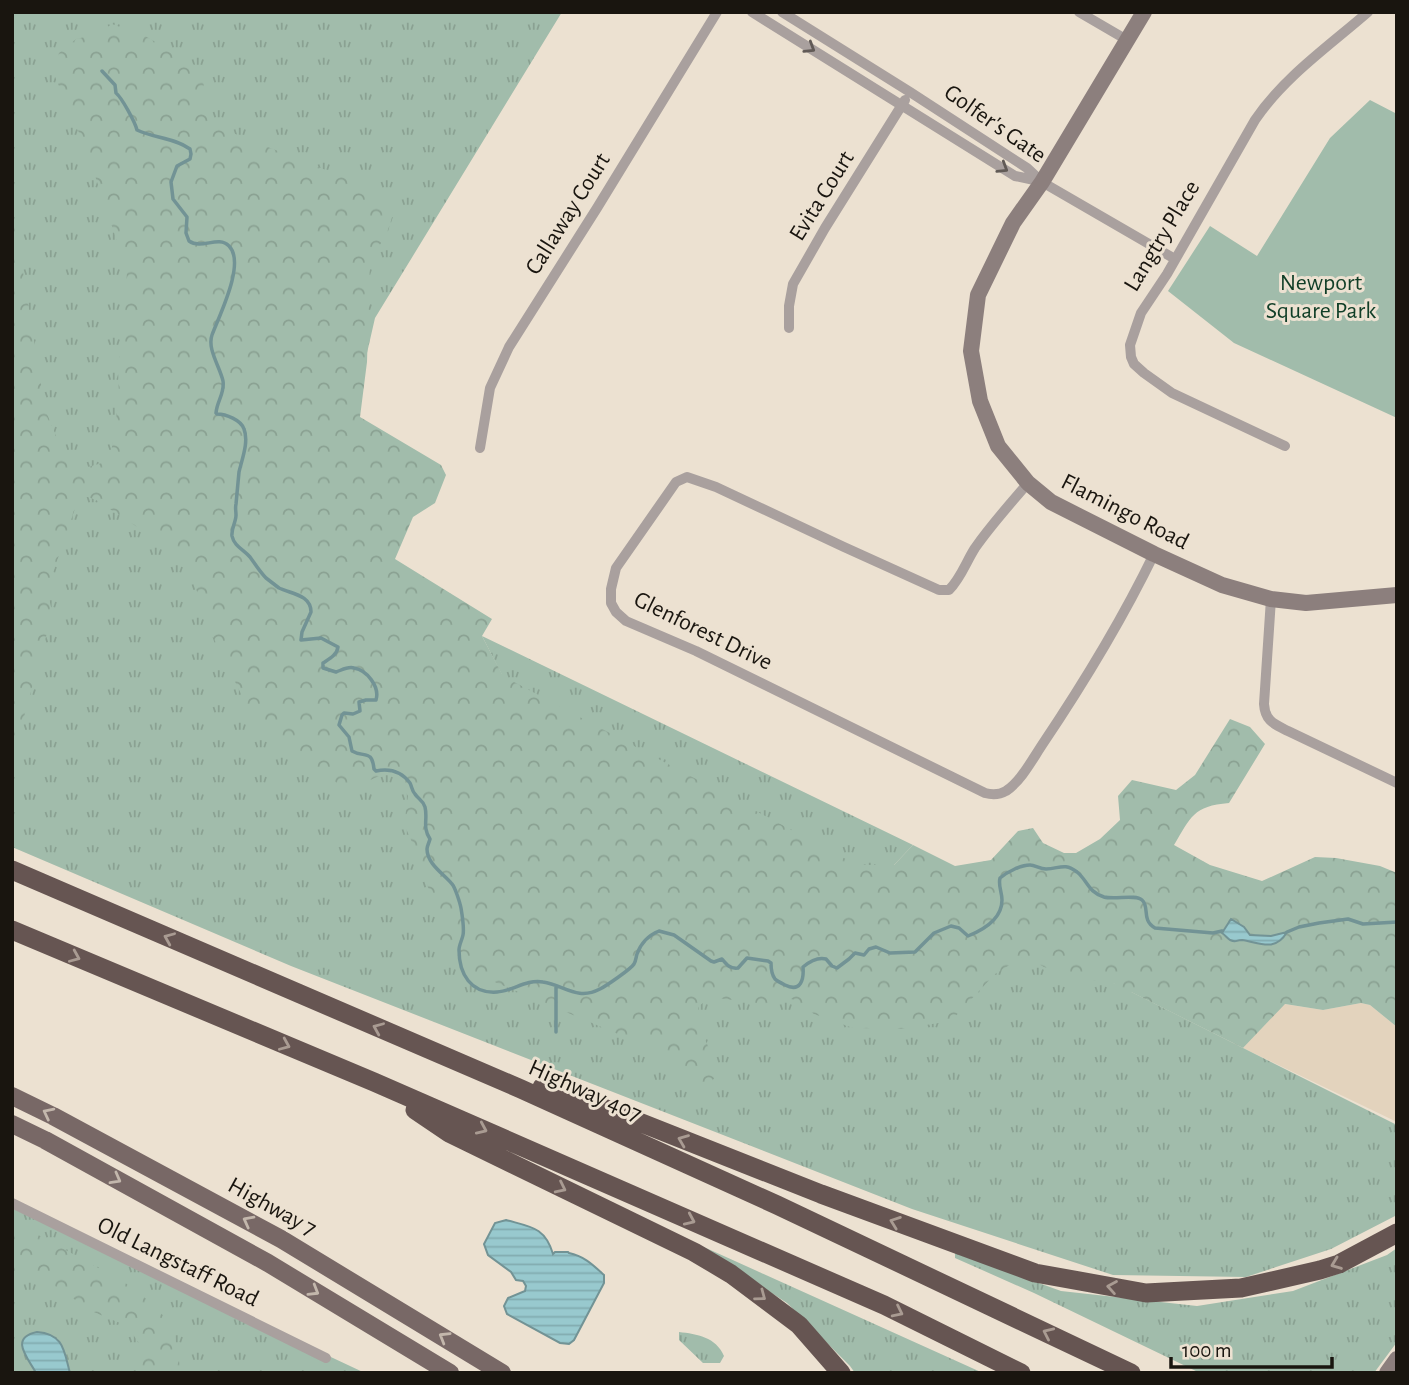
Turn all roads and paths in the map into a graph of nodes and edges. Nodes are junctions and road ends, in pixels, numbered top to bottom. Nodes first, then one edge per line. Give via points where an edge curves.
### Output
1 (717, 12) edge
2 (752, 12) edge
3 (782, 12) edge
4 (1079, 12) edge
5 (1144, 12) edge
6 (1368, 12) edge
7 (1127, 40) junction
8 (910, 92) junction
9 (902, 106) junction
10 (1042, 182) junction
11 (1175, 259) junction
12 (789, 328) dead end
13 (1285, 446) dead end
14 (480, 448) dead end
15 (1028, 483) junction
16 (1154, 554) junction
17 (1397, 595) edge
18 (1271, 599) junction
19 (1397, 783) edge
20 (12, 870) edge
21 (12, 930) edge
22 (441, 1055) junction
23 (374, 1082) junction
24 (12, 1096) edge
25 (12, 1124) edge
26 (12, 1203) edge
27 (1397, 1233) edge
28 (326, 1358) dead end
29 (1397, 1359) edge
30 (450, 1373) edge
31 (502, 1373) edge
32 (841, 1373) edge
33 (1021, 1373) edge
34 (1131, 1373) edge
35 (1387, 1373) edge

1 - 14 street, Callaway Court via 509,347 490,388
2 -> 9 street, Golfer's Gate
3 - 8 street, Golfer's Gate
4 - 7 street
5 - 7 street, Flamingo Road
6 - 11 street, Langtry Place via 1267,102
7 - 10 street, Flamingo Road
8 - 9 street, Evita Court
8 - 10 street, Golfer's Gate
9 -> 10 street, Golfer's Gate via 1015,176
9 - 12 street, Evita Court via 793,284
10 - 11 street
10 - 15 street, Flamingo Road via 1013,222 978,295 971,351 980,401 998,446
11 - 13 street, Langtry Place via 1140,313 1130,345 1134,364 1172,393
15 - 16 street, Flamingo Road via 1051,502
15 - 16 street, Glenforest Drive via 988,530 957,582 949,590 939,590 687,477 676,482 616,568 611,603 625,621 992,795 1005,792 1019,779 1114,630
16 - 18 street, Flamingo Road via 1222,585
17 - 18 street, Flamingo Road via 1306,603
18 - 19 street via 1266,717
22 -> 20 highway, Highway 407
21 -> 23 highway
27 -> 22 highway via 1339,1264 1241,1288 1146,1293 1035,1273 576,1097
34 -> 22 highway, Highway 407 via 765,1199
23 -> 32 highway via 449,1133 731,1274 799,1325
23 -> 33 highway via 884,1305
31 -> 24 main road, Highway 7 via 281,1238
25 -> 30 main road, Highway 7 via 268,1263
26 - 28 street, Old Langstaff Road
29 - 35 street

